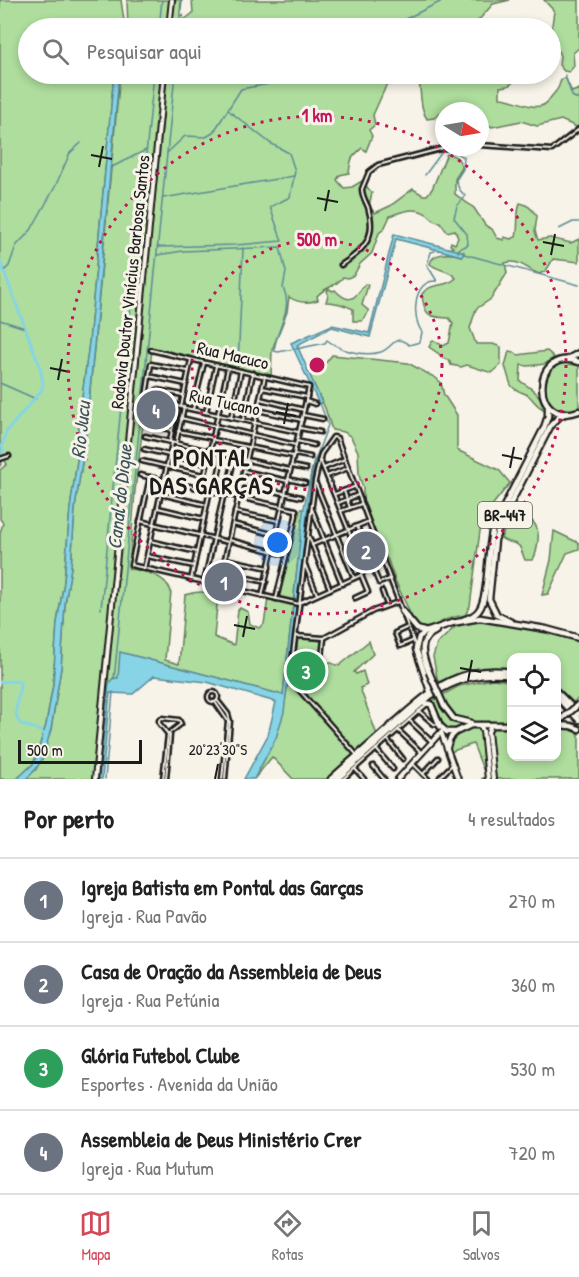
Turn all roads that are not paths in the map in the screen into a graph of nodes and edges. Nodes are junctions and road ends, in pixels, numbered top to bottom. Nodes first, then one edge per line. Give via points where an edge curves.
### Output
1 (172, 0) edge
2 (170, 18) edge
3 (163, 84) edge
4 (579, 129) edge
5 (489, 146) edge
6 (435, 150) edge
7 (341, 265) dead end
8 (151, 350) dead end
9 (579, 353) edge
10 (191, 360) junction
11 (564, 360) junction
12 (204, 363) junction
13 (579, 363) edge
14 (216, 366) junction
15 (228, 368) junction
16 (188, 371) junction
17 (241, 371) junction
18 (253, 373) junction
19 (148, 376) junction
20 (266, 376) junction
21 (186, 384) junction
22 (262, 388) junction
23 (184, 395) junction
24 (154, 399) junction
25 (260, 399) junction
26 (306, 399) junction
27 (315, 404) dead end
28 (548, 405) junction
29 (181, 406) junction
30 (193, 409) junction
31 (258, 410) junction
32 (304, 410) junction
33 (145, 411) dead end
34 (579, 411) edge
35 (206, 412) junction
36 (567, 413) junction
37 (219, 414) junction
38 (303, 415) junction
39 (175, 417) junction
40 (231, 417) junction
41 (181, 418) junction
42 (323, 419) dead end
43 (243, 420) junction
44 (302, 420) junction
45 (143, 423) dead end
46 (255, 423) junction
47 (216, 426) junction
48 (300, 428) junction
49 (172, 429) junction
50 (178, 431) junction
51 (299, 432) junction
52 (320, 432) dead end
53 (252, 435) junction
54 (145, 436) dead end
55 (213, 439) junction
56 (172, 442) junction
57 (296, 443) junction
58 (314, 445) dead end
59 (249, 447) junction
60 (144, 449) dead end
61 (210, 451) junction
62 (223, 453) junction
63 (169, 455) junction
64 (235, 455) junction
65 (293, 455) junction
66 (9, 456) dead end
67 (310, 457) dead end
68 (3, 458) edge
69 (247, 458) junction
70 (345, 459) junction
71 (142, 461) dead end
72 (319, 461) junction
73 (207, 464) junction
74 (167, 467) junction
75 (291, 468) junction
76 (324, 468) junction
77 (348, 468) junction
78 (306, 470) dead end
79 (244, 471) junction
80 (140, 475) dead end
81 (204, 475) junction
82 (327, 476) junction
83 (150, 477) junction
84 (164, 480) junction
85 (288, 480) junction
86 (315, 481) junction
87 (305, 483) dead end
88 (241, 484) junction
89 (356, 486) junction
90 (202, 488) junction
91 (213, 491) junction
92 (344, 491) junction
93 (225, 493) junction
94 (285, 493) junction
95 (161, 494) junction
96 (335, 494) junction
97 (359, 495) junction
98 (238, 497) junction
99 (301, 497) dead end
100 (347, 499) junction
101 (338, 503) junction
102 (362, 503) junction
103 (207, 505) junction
104 (282, 506) junction
105 (311, 507) junction
106 (158, 508) junction
107 (350, 508) junction
108 (341, 511) junction
109 (235, 512) junction
110 (204, 519) junction
111 (140, 521) junction
112 (279, 521) junction
113 (368, 521) junction
114 (233, 524) junction
115 (154, 525) junction
116 (357, 526) junction
117 (348, 529) junction
118 (308, 534) junction
119 (336, 534) junction
120 (201, 535) junction
121 (276, 535) junction
122 (214, 538) junction
123 (324, 539) junction
124 (150, 541) junction
125 (229, 541) junction
126 (312, 544) junction
127 (378, 548) junction
128 (273, 550) junction
129 (197, 552) junction
130 (367, 552) junction
131 (286, 555) junction
132 (359, 555) junction
133 (147, 556) junction
134 (225, 559) junction
135 (382, 560) junction
136 (304, 562) junction
137 (371, 564) junction
138 (194, 566) junction
139 (269, 568) junction
140 (364, 568) junction
141 (144, 569) junction
142 (222, 572) junction
143 (361, 575) junction
144 (354, 578) junction
145 (390, 579) junction
146 (190, 580) junction
147 (266, 582) junction
148 (204, 583) junction
149 (342, 584) junction
150 (219, 586) junction
151 (330, 589) junction
152 (382, 591) dead end
153 (317, 594) junction
154 (262, 596) junction
155 (355, 598) dead end
156 (276, 599) junction
157 (398, 602) junction
158 (297, 603) junction
159 (387, 606) junction
160 (402, 611) junction
161 (463, 620) junction
162 (511, 622) junction
163 (452, 623) junction
164 (408, 627) junction
165 (426, 632) junction
166 (296, 636) junction
167 (324, 638) junction
168 (579, 638) edge
169 (413, 640) junction
170 (416, 649) junction
171 (322, 657) dead end
172 (507, 673) edge
173 (430, 694) junction
174 (561, 698) edge
175 (561, 700) edge
176 (216, 701) dead end
177 (422, 703) junction
178 (431, 704) junction
179 (579, 704) edge
180 (419, 711) junction
181 (579, 714) edge
182 (561, 719) edge
183 (408, 720) junction
184 (579, 720) edge
185 (561, 724) edge
186 (439, 725) junction
187 (480, 725) junction
188 (490, 725) junction
189 (507, 725) edge
190 (579, 729) edge
191 (398, 730) junction
192 (456, 732) junction
193 (169, 734) junction
194 (442, 735) junction
195 (450, 738) junction
196 (387, 740) junction
197 (432, 742) junction
198 (447, 748) junction
199 (376, 749) junction
200 (422, 753) junction
201 (359, 757) junction
202 (438, 758) dead end
203 (403, 759) dead end
204 (412, 764) junction
205 (453, 764) junction
206 (372, 766) dead end
207 (355, 769) junction
208 (393, 769) dead end
209 (423, 774) junction
210 (440, 777) dead end
211 (95, 779) edge
212 (164, 779) edge
213 (224, 779) edge
214 (331, 779) edge
215 (337, 779) edge
216 (343, 779) edge
217 (364, 779) edge
218 (384, 779) edge
219 (399, 779) edge
220 (428, 779) edge
221 (458, 779) edge
222 (490, 779) edge

1 - 2 main road
3 - 211 main road, Rodovia Doutor Vinícius Barbosa Santos
4 - 5 street via 556,148
6 - 7 street via 371,169 362,189 371,224 365,246
8 - 10 street, Rua Macuco
9 - 11 main road, BR-447
10 - 12 street, Rua Macuco
10 - 16 street
11 - 13 main road
11 - 28 main road, BR-447 via 552,365 543,377 542,393
12 - 14 street, Rua Macuco
12 - 30 street
14 - 15 street, Rua Macuco
14 - 35 street
15 - 17 street, Rua Macuco
15 - 37 street
16 - 19 street via 151,364
16 - 21 street
17 - 18 street, Rua Macuco
17 - 40 street
18 - 20 street, Rua Macuco
18 - 43 street
19 - 21 street
19 - 24 street, Rua Tucano via 146,397
20 - 22 street
20 - 26 street, Rua Macuco via 309,387
21 - 23 street
22 - 25 street
22 - 26 street
23 - 24 street via 158,390
23 - 29 street
24 - 29 street, Rua Tucano
25 - 31 street
25 - 32 street
26 - 27 street
26 - 32 street
28 - 36 main road
28 - 161 main road, BR-447 via 546,423 491,534 482,605
29 - 30 street, Rua Tucano
29 - 39 street
29 - 41 street
30 - 35 street, Rua Tucano
31 - 44 street
31 - 46 street
32 - 38 street
33 - 39 street
34 - 36 main road
35 - 37 street, Rua Tucano
36 - 162 main road, BR-447 via 551,425 496,535 489,599 497,615
37 - 40 street, Rua Tucano
37 - 47 street
38 - 42 street
38 - 44 street
39 - 49 street
40 - 43 street, Rua Tucano
41 - 47 street
41 - 50 street
43 - 46 street, Rua Tucano
44 - 48 street
45 - 49 street
46 - 51 street, Rua Tucano
46 - 53 street
47 - 53 street
47 - 55 street
48 - 51 street
48 - 52 street
49 - 56 street
50 - 55 street
50 - 56 street
51 - 57 street
53 - 57 street
53 - 59 street
54 - 56 street
55 - 59 street
55 - 61 street
56 - 61 street
56 - 63 street
57 - 58 street
57 - 65 street
59 - 65 street
59 - 69 street
60 - 63 street
61 - 62 street
61 - 73 street
62 - 64 street
62 - 91 street
63 - 73 street
63 - 74 street
64 - 69 street
64 - 93 street
65 - 67 street
65 - 75 street
66 - 68 street
69 - 75 street
69 - 79 street
70 - 72 street via 337,438 332,438
70 - 76 street
70 - 77 street
71 - 74 street
72 - 76 street
72 - 86 street
73 - 81 street
74 - 81 street
74 - 84 street
75 - 78 street
75 - 85 street
76 - 82 street
77 - 82 street
77 - 89 street
79 - 85 street
79 - 88 street
80 - 83 street
81 - 90 street
82 - 96 street
83 - 84 street
83 - 111 street
84 - 90 street
84 - 95 street
85 - 87 street
85 - 94 street
86 - 105 street
86 - 119 street
88 - 94 street
88 - 98 street
89 - 92 street
89 - 97 street
90 - 91 street
91 - 93 street
91 - 103 street
92 - 96 street
92 - 100 street
93 - 98 street
93 - 122 street
94 - 99 street
94 - 104 street
95 - 103 street
95 - 106 street
96 - 101 street
97 - 100 street
97 - 102 street
98 - 104 street
98 - 109 street
100 - 101 street
100 - 107 street
101 - 108 street
102 - 107 street
102 - 113 street
103 - 110 street
104 - 112 street
104 - 131 street via 295,509 296,516
105 - 118 street
105 - 123 street
106 - 110 street
106 - 115 street
107 - 108 street
108 - 117 street
109 - 112 street
109 - 114 street
110 - 120 street
111 - 115 street
111 - 141 street via 131,565
112 - 121 street
113 - 116 street
113 - 127 street
114 - 121 street
114 - 125 street
115 - 120 street
115 - 124 street
116 - 117 street
116 - 130 street
117 - 119 street
117 - 132 street
118 - 126 street
118 - 136 street
119 - 123 street
119 - 144 street
120 - 122 street
120 - 129 street
121 - 128 street
122 - 125 street
122 - 148 street
123 - 126 street
123 - 149 street
124 - 129 street
124 - 133 street
125 - 128 street
125 - 134 street
126 - 151 street
127 - 130 street
127 - 135 street
128 - 131 street
128 - 139 street
129 - 138 street
130 - 132 street
131 - 156 street
132 - 140 street
133 - 138 street
133 - 141 street
134 - 139 street
134 - 142 street
135 - 137 street
135 - 145 street
136 - 153 street
136 - 158 street
137 - 140 street
137 - 145 street via 379,583
138 - 146 street
139 - 147 street
140 - 143 street
141 - 146 street
142 - 147 street
142 - 150 street
143 - 144 street
143 - 155 street via 368,592
144 - 149 street
145 - 157 street
146 - 148 street
147 - 154 street
148 - 150 street
149 - 151 street
150 - 154 street
151 - 153 street
152 - 159 street
153 - 158 street
154 - 156 street
156 - 158 street
157 - 159 street
157 - 160 street
158 - 166 street
159 - 167 street
160 - 164 street
160 - 165 main road via 417,629
161 - 162 main road
161 - 163 main road
162 - 168 main road
163 - 165 main road
163 - 187 main road, bridge via 430,634 423,643 422,654 444,706 454,719
164 - 169 street
164 - 169 street via 395,633 398,642 400,646
165 - 170 main road via 419,637
166 - 167 street
166 - 201 street via 291,680
167 - 171 street
169 - 170 street
170 - 173 main road
172 - 173 main road via 488,670 467,674 447,681
173 - 177 main road
173 - 178 main road
173 - 201 main road
174 - 181 main road
175 - 184 main road
176 - 213 street via 228,721
177 - 178 main road
177 - 201 main road
178 - 180 street
178 - 186 main road
179 - 182 main road, bridge
180 - 183 street
180 - 186 street
183 - 191 street
183 - 197 street
185 - 190 main road
186 - 192 main road via 446,732
186 - 194 main road
187 - 188 main road
187 - 192 main road via 468,725
187 - 222 main road
188 - 189 main road
188 - 222 main road
191 - 196 street
191 - 200 street
192 - 195 main road
193 - 193 street via 181,725 180,720 160,719
193 - 212 street
194 - 195 main road
194 - 197 main road
194 - 198 main road
195 - 198 main road
196 - 199 street
196 - 203 street
197 - 200 main road
198 - 205 main road
199 - 207 street
199 - 208 street
200 - 204 main road
201 - 214 main road
201 - 215 main road
202 - 209 street
204 - 209 street
204 - 219 main road
205 - 210 street
205 - 221 main road
206 - 218 street
207 - 216 street
207 - 217 street
209 - 220 street

